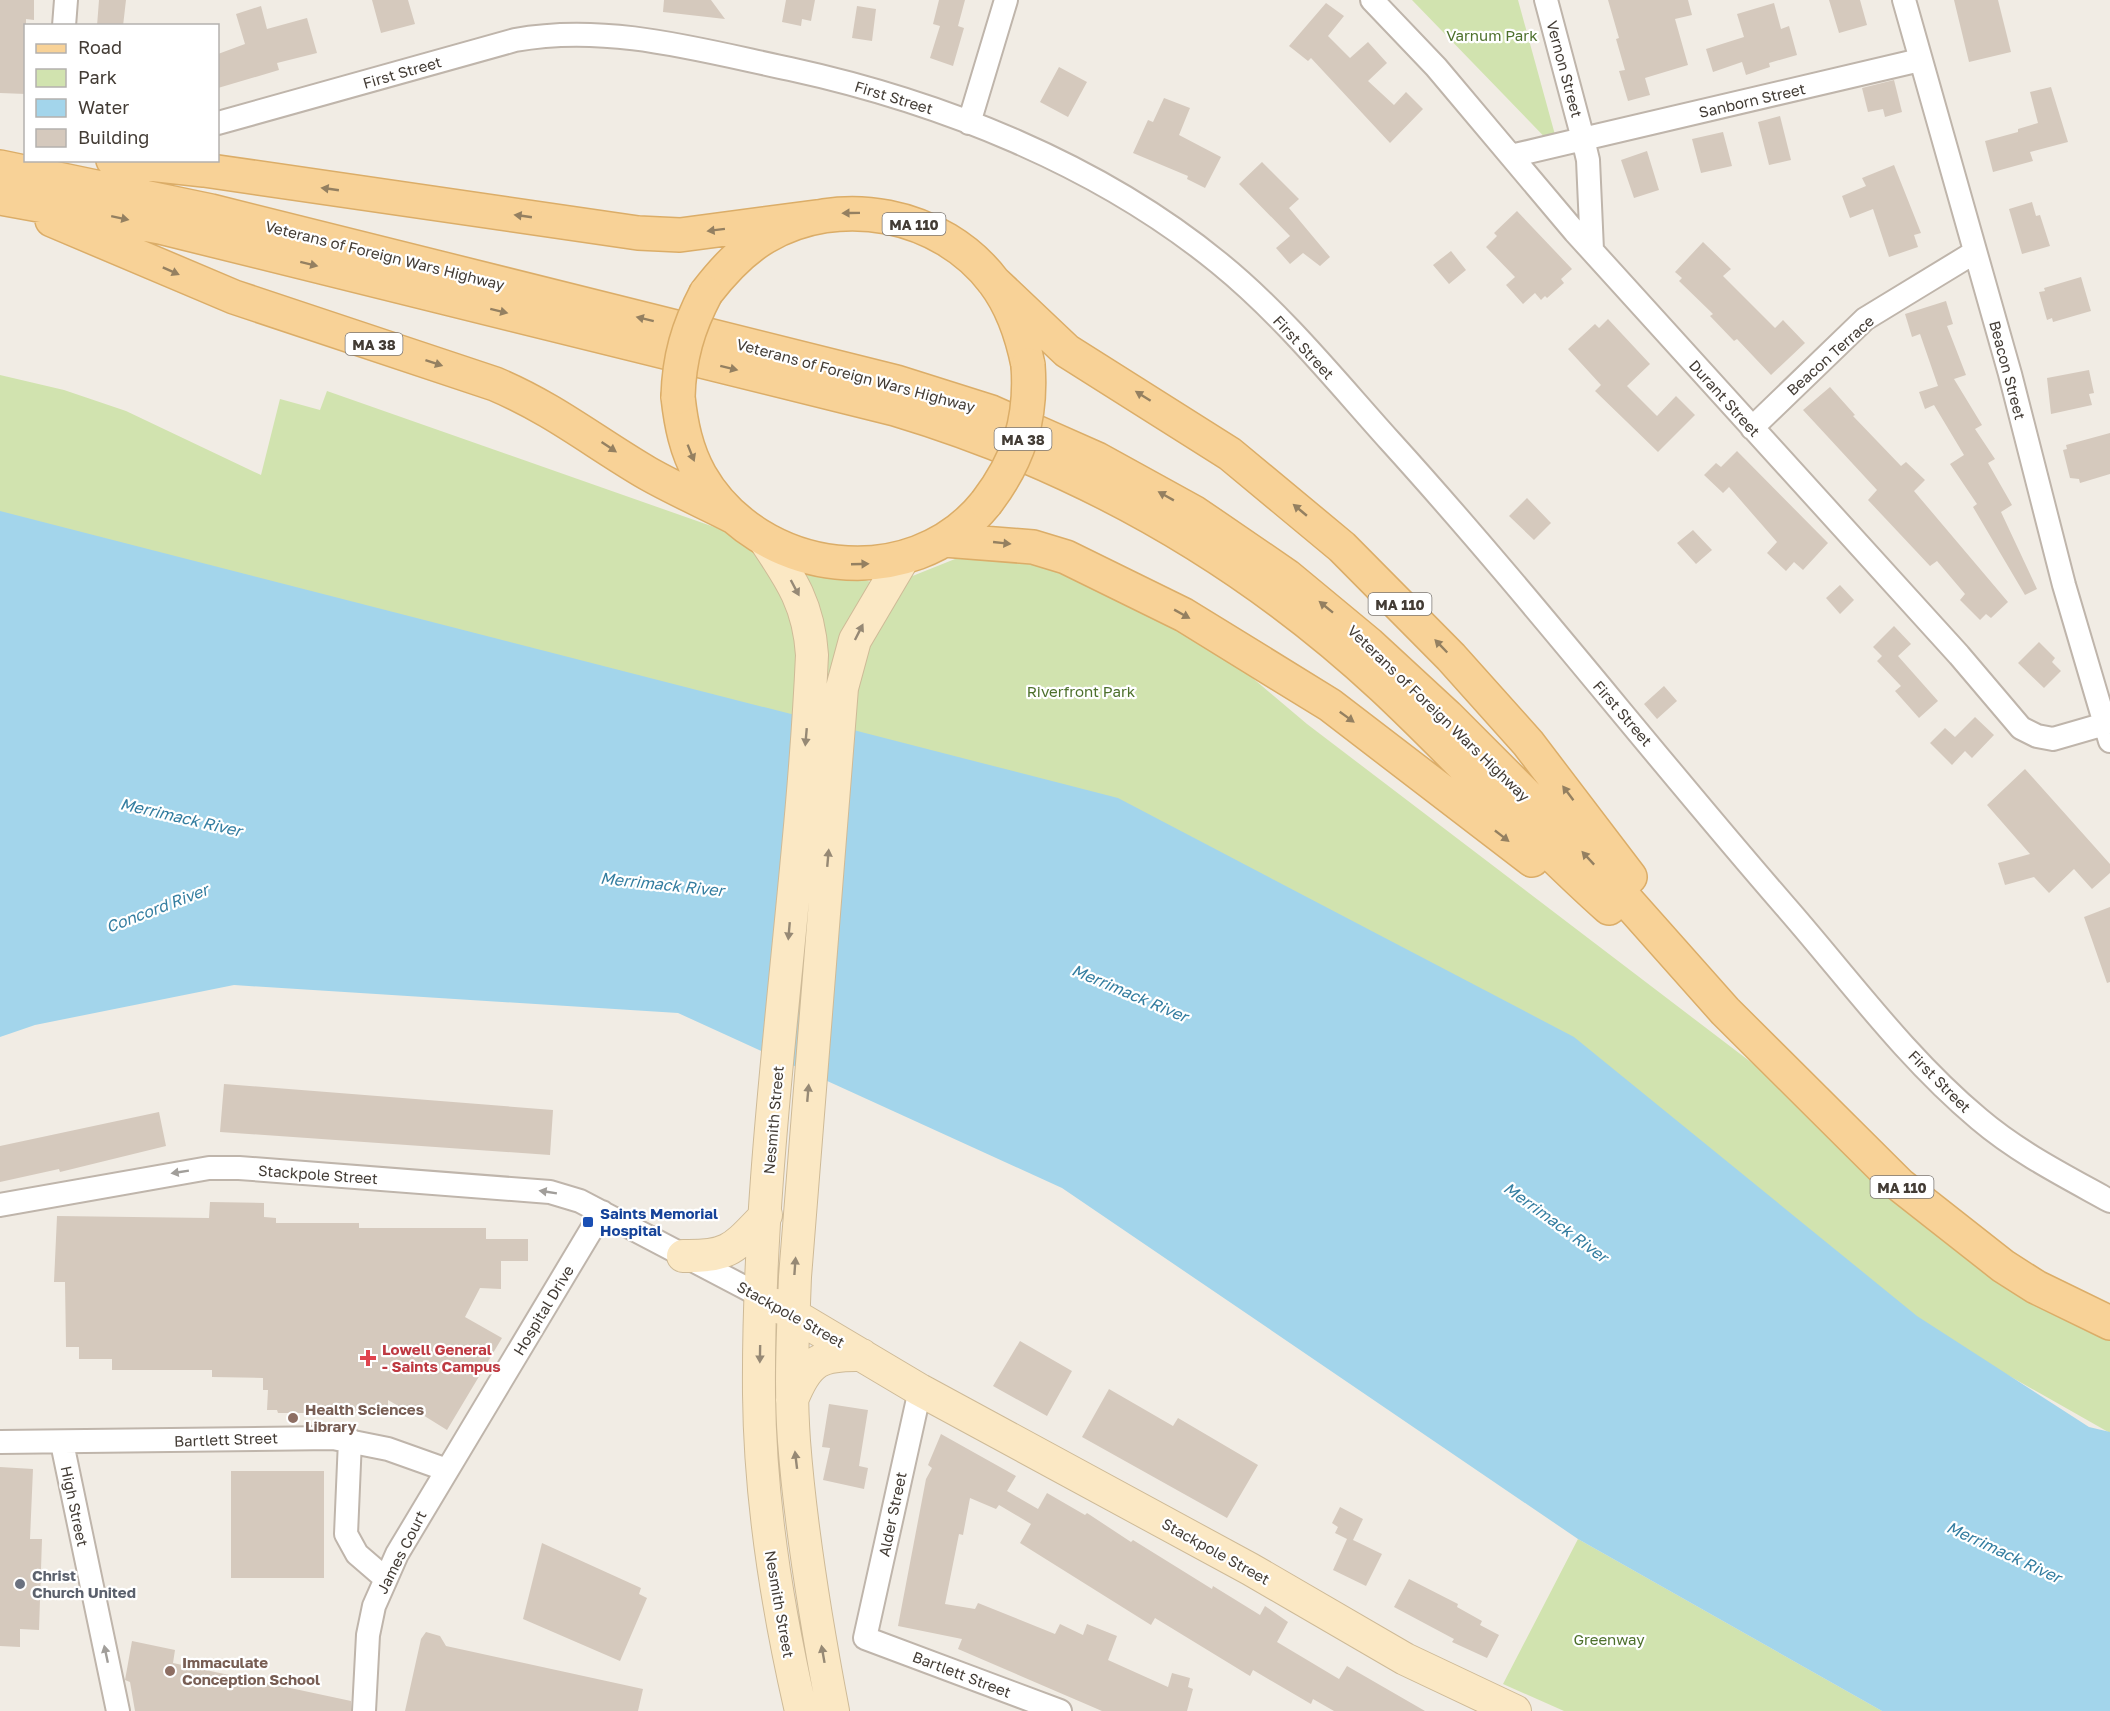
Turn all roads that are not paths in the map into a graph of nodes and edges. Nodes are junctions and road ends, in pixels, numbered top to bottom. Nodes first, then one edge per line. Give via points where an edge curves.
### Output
1 (66, 0) edge
2 (1006, 0) edge
3 (1372, 0) edge
4 (1545, 0) edge
5 (1904, 0) edge
6 (64, 24) edge
7 (1920, 60) junction
8 (219, 123) edge
9 (969, 123) junction
10 (1583, 139) junction
11 (0, 154) edge
12 (24, 156) edge
13 (1511, 156) junction
14 (131, 162) edge
15 (0, 167) edge
16 (0, 199) edge
17 (816, 217) junction
18 (1592, 250) junction
19 (1975, 252) junction
20 (993, 281) junction
21 (1752, 428) junction
22 (734, 517) junction
23 (764, 539) junction
24 (944, 540) junction
25 (904, 557) junction
26 (2108, 732) edge
27 (1725, 1011) junction
28 (2110, 1201) edge
29 (0, 1205) edge
30 (602, 1212) junction
31 (766, 1215) junction
32 (683, 1256) junction
33 (761, 1296) junction
34 (794, 1315) junction
35 (2110, 1323) edge
36 (862, 1355) junction
37 (920, 1390) junction
38 (792, 1400) junction
39 (350, 1440) junction
40 (0, 1442) edge
41 (62, 1443) junction
42 (447, 1470) junction
43 (386, 1579) junction
44 (865, 1638) joint
45 (118, 1711) edge
46 (364, 1711) edge
47 (801, 1711) edge
48 (834, 1711) edge
49 (1060, 1711) edge
50 (1515, 1711) edge

1 - 6 street
2 - 9 street
3 - 13 street, Durant Street via 1436,67
4 - 10 street, Vernon Street
5 - 7 street, Beacon Street
7 - 10 street, Sanborn Street
7 - 19 street, Beacon Street
8 - 9 street, First Street via 552,33 623,37 722,53 919,102
9 - 28 street, First Street via 1029,148 1104,187 1191,243 1248,290 1445,501 1920,1063 1979,1120 2014,1146
10 - 13 street, Vernon Street
10 - 18 street, Vernon Street via 1588,160
11 - 12 main road
13 - 18 street, Durant Street
17 -> 14 main road via 680,235 638,233
27 -> 15 main road, Veterans of Foreign Wars Highway via 1589,858 1369,644 1242,544 1097,459 991,412 896,382 211,211
16 -> 22 main road, MA 38 via 234,297 526,397 646,472
16 -> 27 main road, Veterans of Foreign Wars Highway via 171,230 895,410 1048,465 1123,501 1212,552 1312,626 1382,687 1575,877
20 -> 17 main road, MA 110 via 958,247 914,224 865,213
17 -> 22 main road, MA 110, bridge via 765,237 742,253 706,293 684,342 678,369 681,423 692,458 715,497
18 - 21 street, Durant Street
19 - 21 street, Beacon Terrace via 1865,320
19 - 26 street, Beacon Street via 2064,585
20 - 24 main road, MA 38, bridge via 1016,321 1028,365 1030,390 1024,433 1003,481 986,503
27 -> 20 main road, MA 110 via 1566,790 1490,699 1414,618 1333,539 1272,487 1189,426 1067,351
21 - 26 street, Durant Street via 2021,728 2053,739
22 - 23 main road, MA 110
23 -> 25 main road via 801,556 832,562 863,564
23 -> 31 main road, Nesmith Street via 796,587 804,607 810,631 811,679
24 - 25 main road, MA 110
24 -> 27 main road, MA 110 via 1033,547 1066,557 1143,592 1233,643 1390,749
34 -> 25 main road via 803,1152 842,688 855,640
27 - 35 main road, Veterans of Foreign Wars Highway / MA 110 via 1834,1122 1932,1212 2036,1287
30 -> 29 street, Stackpole Street via 550,1191 238,1167 181,1172
30 - 32 street, Stackpole Street
30 - 42 street, Hospital Drive
31 - 32 main road via 724,1252 714,1256
31 - 33 main road, Nesmith Street
32 - 33 street, Stackpole Street
33 - 34 main road, Stackpole Street
33 -> 47 main road, Nesmith Street via 759,1396 766,1520
34 - 36 main road, Stackpole Street
34 - 38 main road
36 - 37 main road, Stackpole Street
36 - 38 main road via 836,1354 809,1367
37 - 44 street, Alder Street
37 - 50 main road, Stackpole Street via 1250,1569 1405,1659
48 -> 38 main road via 804,1533
39 - 41 street, Bartlett Street via 294,1437
39 - 42 street, Bartlett Street
39 - 43 street via 346,1534 357,1554
40 - 41 street, Bartlett Street
45 -> 41 street, High Street
42 - 43 street, James Court
43 - 46 street, James Court via 374,1606 369,1635
44 - 49 street, Bartlett Street

